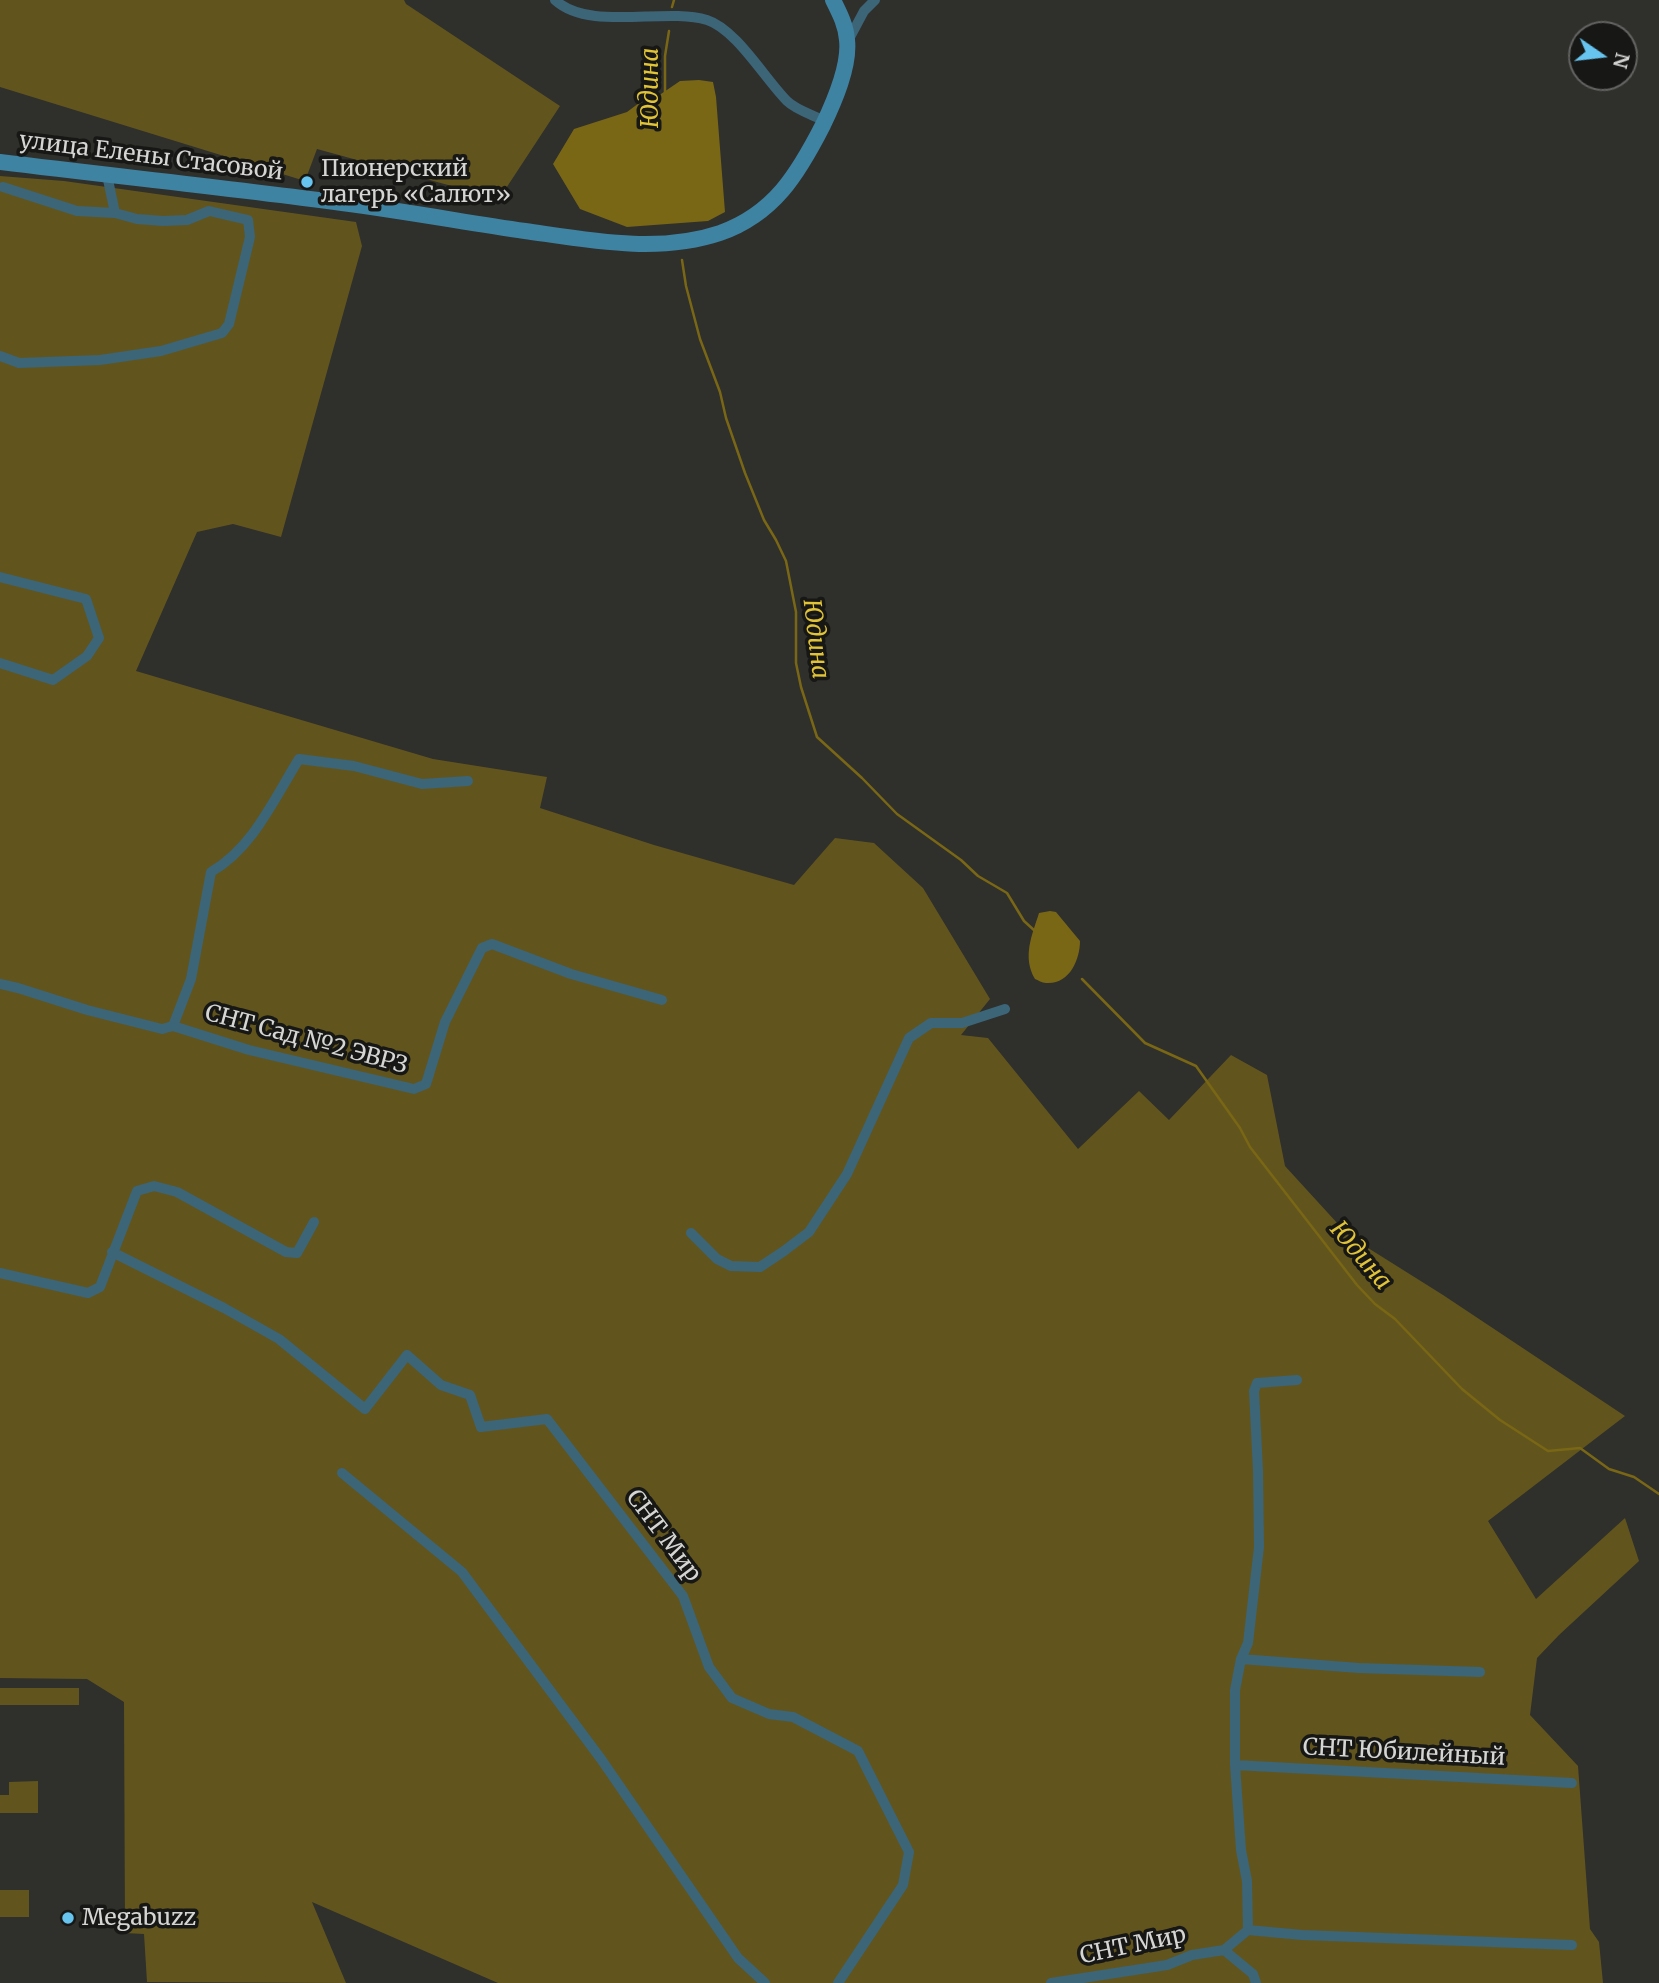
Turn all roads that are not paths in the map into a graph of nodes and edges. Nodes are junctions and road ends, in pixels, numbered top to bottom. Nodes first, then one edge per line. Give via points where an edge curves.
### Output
1 (555, 0) edge
2 (833, 0) edge
3 (875, 0) edge
4 (848, 41) junction
5 (825, 121) junction
6 (0, 162) edge
7 (107, 175) junction
8 (3, 187) dead end
9 (115, 213) junction
10 (0, 356) edge
11 (0, 578) edge
12 (0, 663) edge
13 (468, 781) dead end
14 (0, 984) edge
15 (662, 1000) dead end
16 (1005, 1009) dead end
17 (173, 1026) junction
18 (314, 1222) dead end
19 (691, 1233) dead end
20 (112, 1252) junction
21 (0, 1273) edge
22 (1297, 1380) dead end
23 (342, 1473) dead end
24 (1241, 1659) junction
25 (1480, 1672) dead end
26 (1235, 1765) junction
27 (1572, 1783) dead end
28 (1248, 1930) junction
29 (1572, 1945) dead end
30 (1224, 1950) junction
31 (765, 1983) edge
32 (838, 1983) edge
33 (1051, 1983) edge
34 (1256, 1983) edge

1 - 5 street via 565,9 609,18 708,20 727,32 789,103
2 - 4 main road, улица Елены Стасовой
3 - 4 street
4 - 5 main road, улица Елены Стасовой via 844,71
5 - 7 main road, улица Елены Стасовой via 791,181 753,218 719,233 655,244 571,238 344,203
6 - 7 main road, улица Елены Стасовой
7 - 9 street
8 - 9 street via 77,211
9 - 10 street via 163,221 209,211 248,220 250,237 229,324 222,332 160,351 100,360 19,363
11 - 12 street via 86,598 99,638 87,656 53,680
13 - 17 street, СНТ Сад №2 ЭВРЗ via 422,784 354,766 299,759 248,842 211,872 191,979
14 - 17 street, СНТ Сад №2 ЭВРЗ via 162,1029
15 - 17 street, СНТ Сад №2 ЭВРЗ via 492,944 482,948 445,1022 426,1084 414,1089 249,1050
16 - 19 street via 962,1023 931,1023 909,1038 847,1174 809,1232 784,1251 760,1268 731,1266 717,1259
18 - 20 street via 297,1253 286,1252 177,1192 154,1186 137,1191
20 - 21 street via 100,1287 88,1293
20 - 32 street, СНТ Мир via 279,1339 365,1409 407,1354 441,1385 470,1395 481,1427 547,1419 683,1596 709,1667 732,1698 769,1714 793,1717 858,1751 909,1852 903,1885
22 - 24 street via 1256,1383 1259,1547 1248,1643
23 - 31 street via 462,1572 601,1759 738,1958
24 - 25 street
24 - 26 street via 1235,1690
26 - 27 street, СНТ Юбилейный
26 - 28 street
28 - 29 street
28 - 30 street
30 - 33 street, СНТ Мир via 1167,1965
30 - 34 street via 1253,1974

